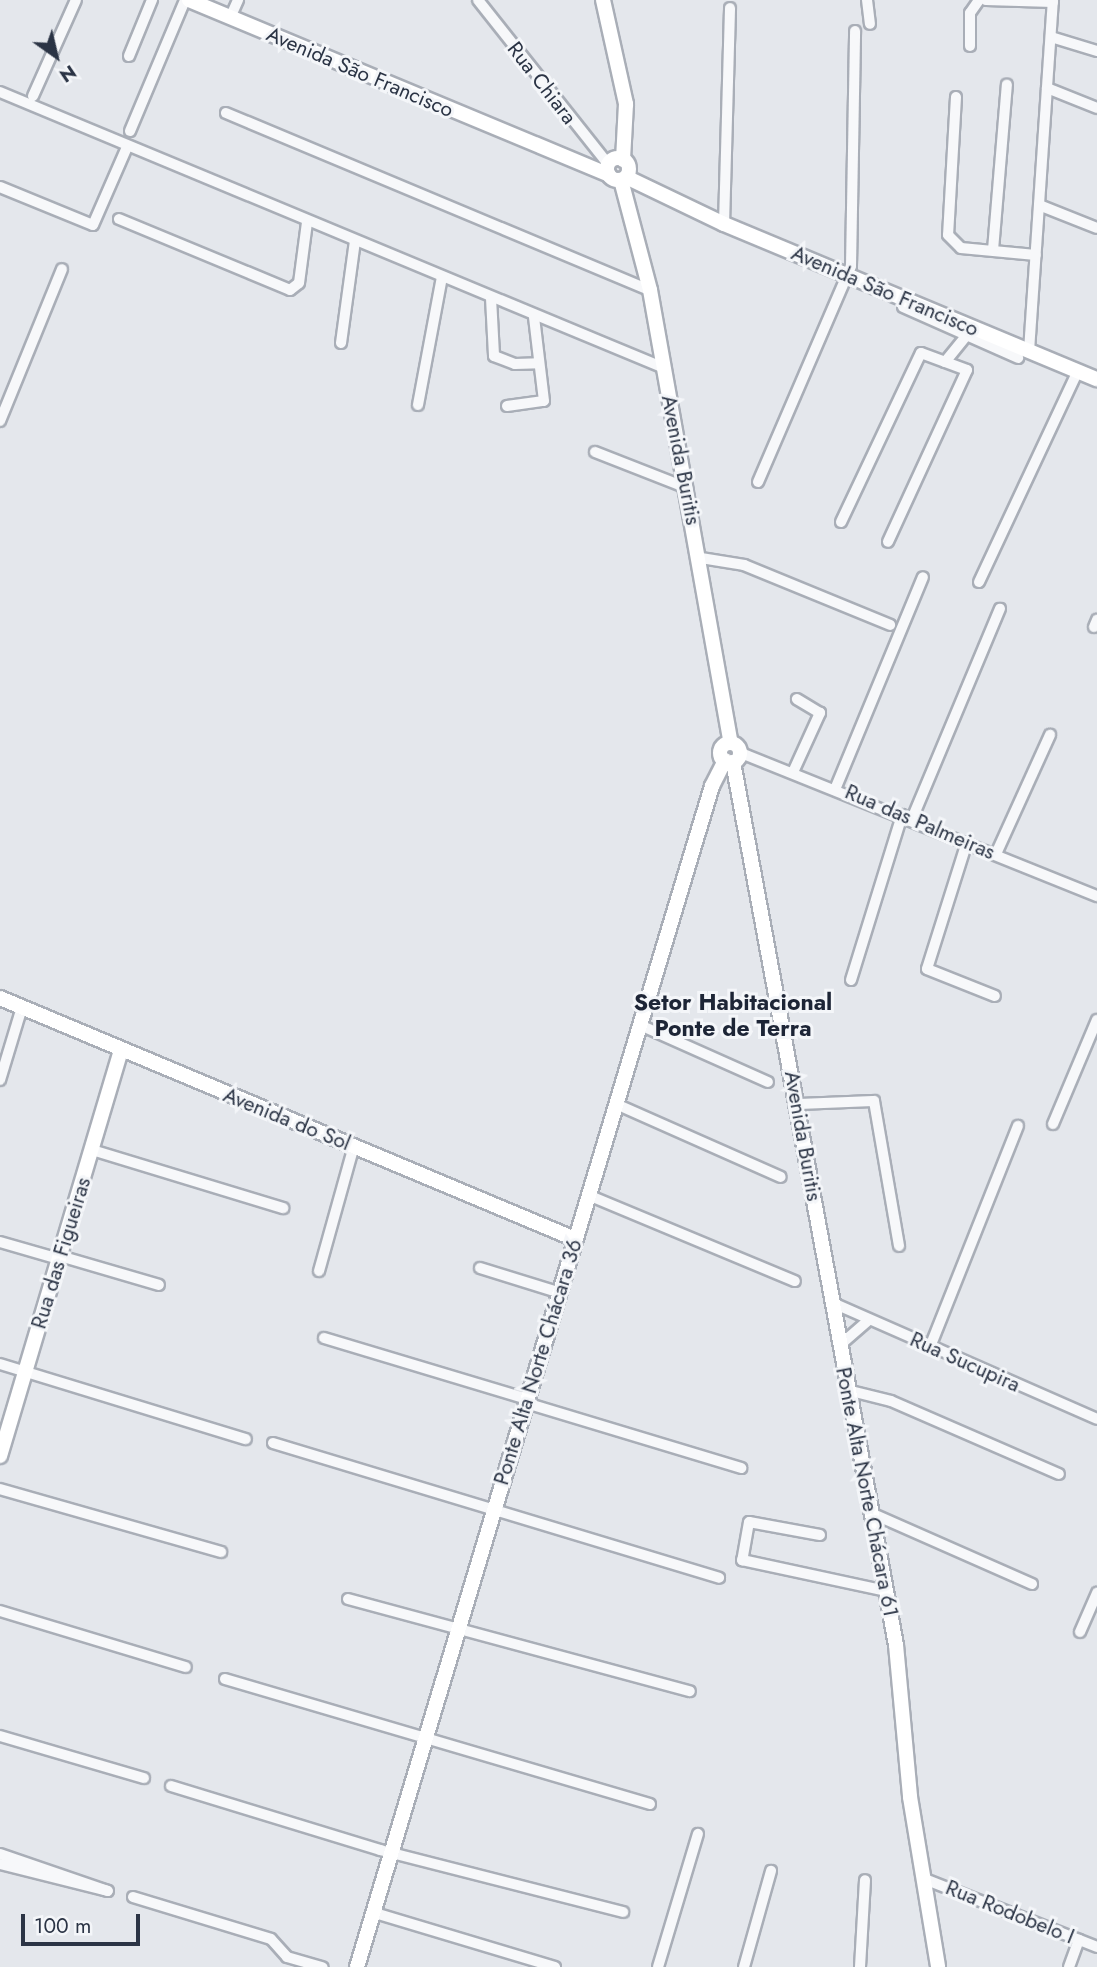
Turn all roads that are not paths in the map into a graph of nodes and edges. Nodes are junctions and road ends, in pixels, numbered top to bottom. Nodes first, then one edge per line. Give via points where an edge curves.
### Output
1 (76, 0) edge
2 (152, 0) edge
3 (187, 0) edge
4 (238, 0) edge
5 (478, 0) edge
6 (603, 0) edge
7 (867, 0) edge
8 (979, 0) edge
9 (986, 0) edge
10 (1053, 1) edge
11 (730, 8) dead end
12 (230, 18) junction
13 (870, 24) dead end
14 (855, 31) dead end
15 (1051, 37) junction
16 (970, 46) dead end
17 (1097, 51) edge
18 (129, 56) dead end
19 (1007, 85) dead end
20 (1047, 88) junction
21 (0, 92) edge
22 (33, 96) dead end
23 (956, 97) dead end
24 (1097, 108) edge
25 (226, 113) dead end
26 (130, 131) dead end
27 (127, 147) junction
28 (619, 170) junction
29 (0, 187) edge
30 (1039, 205) junction
31 (119, 219) dead end
32 (307, 222) junction
33 (724, 224) junction
34 (1097, 228) edge
35 (355, 241) junction
36 (993, 250) junction
37 (1035, 255) junction
38 (62, 269) dead end
39 (849, 276) junction
40 (442, 277) junction
41 (650, 290) junction
42 (491, 298) junction
43 (903, 307) dead end
44 (534, 317) junction
45 (969, 333) junction
46 (341, 342) dead end
47 (1024, 355) junction
48 (945, 362) junction
49 (539, 363) junction
50 (664, 368) junction
51 (1076, 377) junction
52 (1097, 379) edge
53 (418, 405) dead end
54 (507, 406) dead end
55 (0, 421) edge
56 (595, 452) dead end
57 (758, 481) dead end
58 (687, 488) junction
59 (841, 522) dead end
60 (888, 542) dead end
61 (701, 558) junction
62 (923, 576) dead end
63 (979, 582) dead end
64 (1000, 609) dead end
65 (890, 625) dead end
66 (797, 699) dead end
67 (1050, 735) dead end
68 (733, 755) junction
69 (794, 769) junction
70 (836, 787) junction
71 (907, 817) junction
72 (967, 842) junction
73 (996, 853) junction
74 (1097, 895) edge
75 (851, 980) dead end
76 (995, 996) dead end
77 (0, 998) edge
78 (22, 1007) junction
79 (1097, 1020) edge
80 (640, 1024) junction
81 (121, 1051) junction
82 (0, 1080) edge
83 (768, 1082) dead end
84 (616, 1104) junction
85 (798, 1104) junction
86 (1053, 1124) dead end
87 (1018, 1126) dead end
88 (354, 1146) junction
89 (92, 1150) junction
90 (781, 1177) dead end
91 (588, 1195) junction
92 (283, 1208) dead end
93 (575, 1238) junction
94 (0, 1242) edge
95 (899, 1246) dead end
96 (60, 1258) junction
97 (480, 1268) dead end
98 (319, 1271) dead end
99 (795, 1281) dead end
100 (159, 1285) dead end
101 (561, 1293) junction
102 (833, 1303) junction
103 (868, 1321) junction
104 (324, 1338) dead end
105 (840, 1345) junction
106 (930, 1347) junction
107 (0, 1364) edge
108 (26, 1372) junction
109 (847, 1390) junction
110 (527, 1401) junction
111 (1097, 1419) edge
112 (246, 1439) dead end
113 (272, 1443) dead end
114 (0, 1456) edge
115 (741, 1468) dead end
116 (1059, 1475) dead end
117 (0, 1489) edge
118 (494, 1512) junction
119 (871, 1513) junction
120 (820, 1535) dead end
121 (221, 1552) dead end
122 (719, 1578) dead end
123 (1032, 1584) dead end
124 (886, 1591) junction
125 (1097, 1593) edge
126 (348, 1599) dead end
127 (0, 1611) edge
128 (460, 1624) junction
129 (1080, 1632) dead end
130 (186, 1667) dead end
131 (225, 1679) dead end
132 (690, 1691) dead end
133 (0, 1736) edge
134 (425, 1738) junction
135 (144, 1778) dead end
136 (172, 1786) dead end
137 (650, 1804) dead end
138 (698, 1834) dead end
139 (0, 1854) edge
140 (394, 1854) junction
141 (0, 1864) edge
142 (771, 1871) dead end
143 (922, 1878) junction
144 (865, 1880) dead end
145 (133, 1897) dead end
146 (623, 1912) dead end
147 (375, 1913) junction
148 (1079, 1940) junction
149 (1097, 1947) edge
150 (323, 1967) edge
151 (357, 1967) edge
152 (555, 1967) edge
153 (658, 1967) edge
154 (744, 1967) edge
155 (860, 1967) edge
156 (938, 1967) edge
157 (1069, 1967) edge

1 - 22 street
2 - 18 street
3 - 12 street, Avenida São Francisco
3 - 26 street
4 - 12 street
5 - 28 street, Rua Chiara
6 - 28 street, Avenida Buritis via 626,104
7 - 13 street
8 - 16 street via 970,13
9 - 10 street
10 - 15 street
11 - 33 street
12 - 28 street, Avenida São Francisco
14 - 39 street
15 - 17 street
15 - 20 street
19 - 36 street
20 - 24 street
20 - 30 street
21 - 27 street
23 - 36 street via 948,236 961,248
25 - 41 street
27 - 29 street via 93,225
27 - 32 street
28 - 33 street, Avenida São Francisco
28 - 41 street, Avenida Buritis
30 - 34 street
30 - 37 street
31 - 32 street via 290,290 299,283
32 - 35 street
33 - 39 street, Avenida São Francisco
35 - 40 street
35 - 46 street
36 - 37 street
37 - 47 street
38 - 55 street
39 - 45 street, Avenida São Francisco
39 - 57 street
40 - 42 street
40 - 53 street
41 - 50 street, Avenida Buritis
42 - 44 street
42 - 49 street via 494,356
43 - 45 street
44 - 49 street
44 - 50 street
45 - 47 street, Avenida São Francisco
45 - 48 street
47 - 51 street, Avenida São Francisco
48 - 59 street via 921,353
48 - 60 street via 967,370
49 - 54 street via 544,401
50 - 58 street, Avenida Buritis
51 - 52 street, Avenida São Francisco
51 - 63 street
56 - 58 street
58 - 61 street, Avenida Buritis
61 - 65 street via 744,565
61 - 68 street, Avenida Buritis
62 - 70 street
64 - 71 street
66 - 69 street via 820,713
67 - 73 street
68 - 69 street, Rua das Palmeiras
68 - 80 street, Ponte Alta Norte Chácara 36 via 712,786
68 - 85 street, Avenida Buritis
69 - 70 street, Rua das Palmeiras
70 - 71 street, Rua das Palmeiras
71 - 72 street, Rua das Palmeiras
71 - 75 street
72 - 73 street, Rua das Palmeiras
72 - 76 street via 927,969
73 - 74 street, Rua das Palmeiras
77 - 78 street, Avenida do Sol
78 - 81 street, Avenida do Sol
78 - 82 street
79 - 86 street
80 - 83 street
80 - 84 street, Ponte Alta Norte Chácara 36
81 - 88 street, Avenida do Sol
81 - 89 street, Rua das Figueiras
84 - 90 street
84 - 91 street, Ponte Alta Norte Chácara 36
85 - 95 street via 874,1101
85 - 102 street, Avenida Buritis
87 - 106 street
88 - 93 street, Avenida do Sol
88 - 98 street
89 - 92 street
89 - 96 street, Rua das Figueiras
91 - 93 street, Ponte Alta Norte Chácara 36
91 - 99 street
93 - 101 street, Ponte Alta Norte Chácara 36
94 - 96 street
96 - 100 street
96 - 108 street, Rua das Figueiras
97 - 101 street
101 - 110 street, Ponte Alta Norte Chácara 36
102 - 103 street, Rua Sucupira
102 - 105 street, Ponte Alta Norte Chácara 61
103 - 105 street
103 - 106 street, Rua Sucupira
104 - 110 street
105 - 109 street, Ponte Alta Norte Chácara 61
106 - 111 street, Rua Sucupira
107 - 108 street
108 - 112 street
108 - 114 street, Rua das Figueiras
109 - 116 street via 891,1401
109 - 119 street, Ponte Alta Norte Chácara 61
110 - 115 street
110 - 118 street, Ponte Alta Norte Chácara 36
113 - 118 street
117 - 121 street
118 - 122 street
118 - 128 street, Ponte Alta Norte Chácara 36
119 - 123 street
119 - 124 street, Ponte Alta Norte Chácara 61
120 - 124 street via 749,1522 742,1560
124 - 143 street, Ponte Alta Norte Chácara 61 via 901,1681
125 - 129 street
126 - 128 street
127 - 130 street
128 - 132 street
128 - 134 street, Ponte Alta Norte Chácara 36
131 - 134 street
133 - 135 street
134 - 137 street
134 - 140 street, Ponte Alta Norte Chácara 36
136 - 140 street
138 - 153 street
139 - 141 street via 108,1891
140 - 146 street
140 - 147 street, Ponte Alta Norte Chácara 36
142 - 154 street
143 - 148 street, Rua Rodobelo I
143 - 156 street, Ponte Alta Norte Chácara 61
144 - 155 street
145 - 150 street via 271,1939 287,1957
147 - 151 street, Ponte Alta Norte Chácara 36
147 - 152 street
148 - 149 street, Rua Rodobelo I
148 - 157 street

